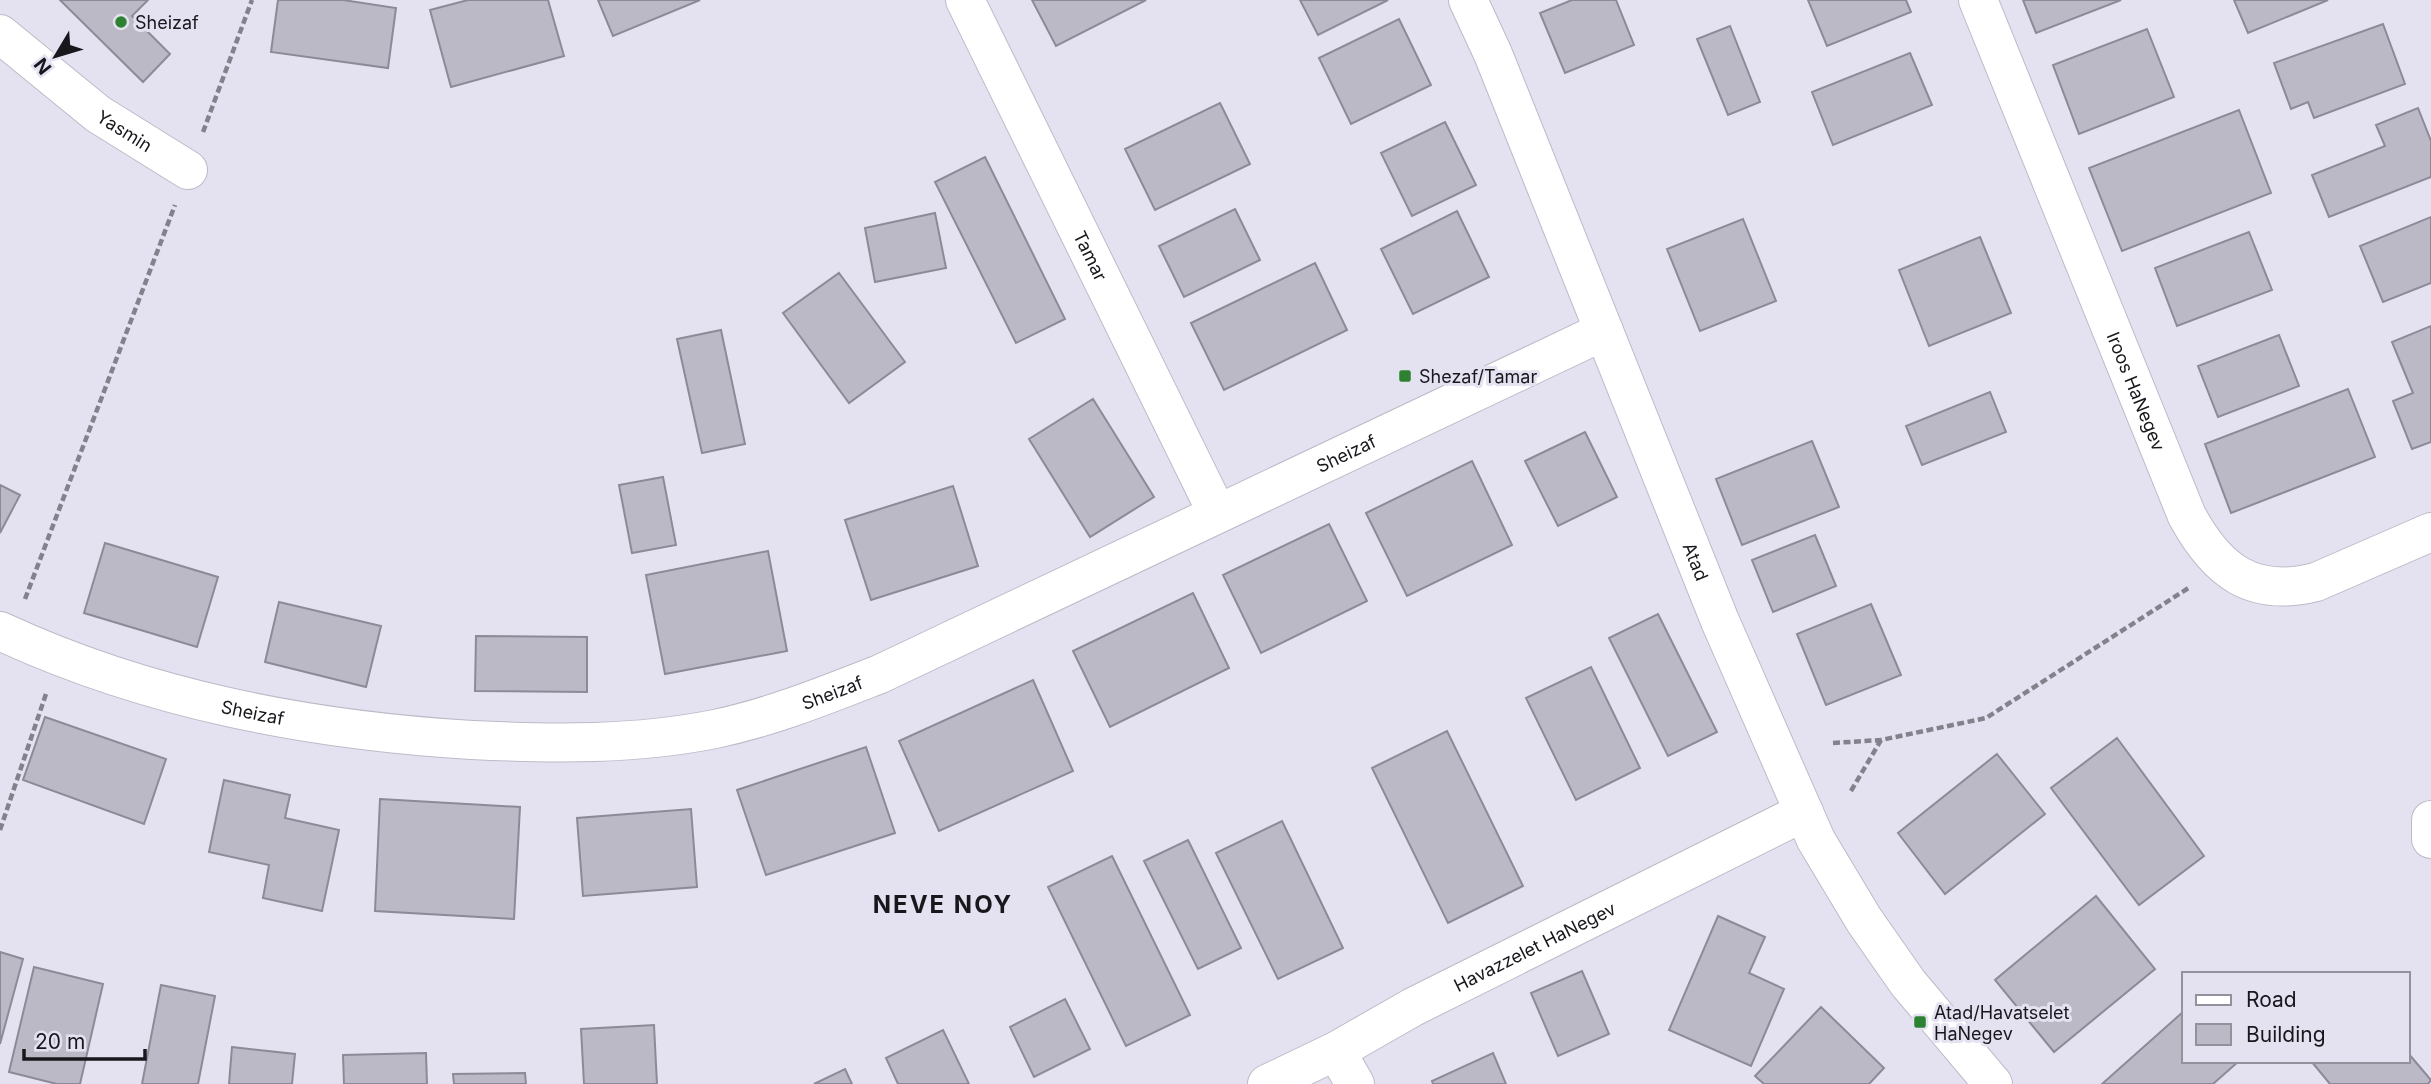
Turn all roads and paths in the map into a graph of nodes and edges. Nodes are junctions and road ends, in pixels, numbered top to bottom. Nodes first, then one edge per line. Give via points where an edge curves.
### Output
1 (253, 0) edge
2 (965, 0) edge
3 (1468, 0) edge
4 (1978, 0) edge
5 (0, 34) edge
6 (188, 170) junction
7 (1604, 331) junction
8 (1217, 513) junction
9 (2428, 541) edge
10 (2223, 566) junction
11 (5, 634) edge
12 (58, 657) junction
13 (1881, 740) junction
14 (1833, 743) dead end
15 (1851, 791) dead end
16 (1804, 812) junction
17 (2431, 820) edge
18 (0, 830) edge
19 (2431, 839) edge
20 (1336, 1051) junction
21 (1267, 1084) edge
22 (1355, 1084) edge
23 (1993, 1084) edge

1 - 6 path
2 - 8 street, Tamar
3 - 7 street, Atad
4 - 10 street, Iroos HaNegev via 2187,516
5 - 6 street, Yasmin via 98,114
6 - 11 path
7 - 8 street, Sheizaf
7 - 16 street, Atad via 1720,621
8 - 12 street, Sheizaf via 880,674 801,705 715,729 619,742 538,744 411,736 293,719 212,705
9 - 10 street, Iroos HaNegev via 2300,586 2252,583
10 - 13 path via 1986,718
11 - 12 street, Sheizaf
12 - 18 path
13 - 14 path
13 - 15 path
16 - 20 street, Havazzelet HaNegev via 1413,1007
16 - 23 street, Atad via 1864,920 1908,983
17 - 19 street
20 - 21 street, Havazzelet HaNegev
20 - 22 street

